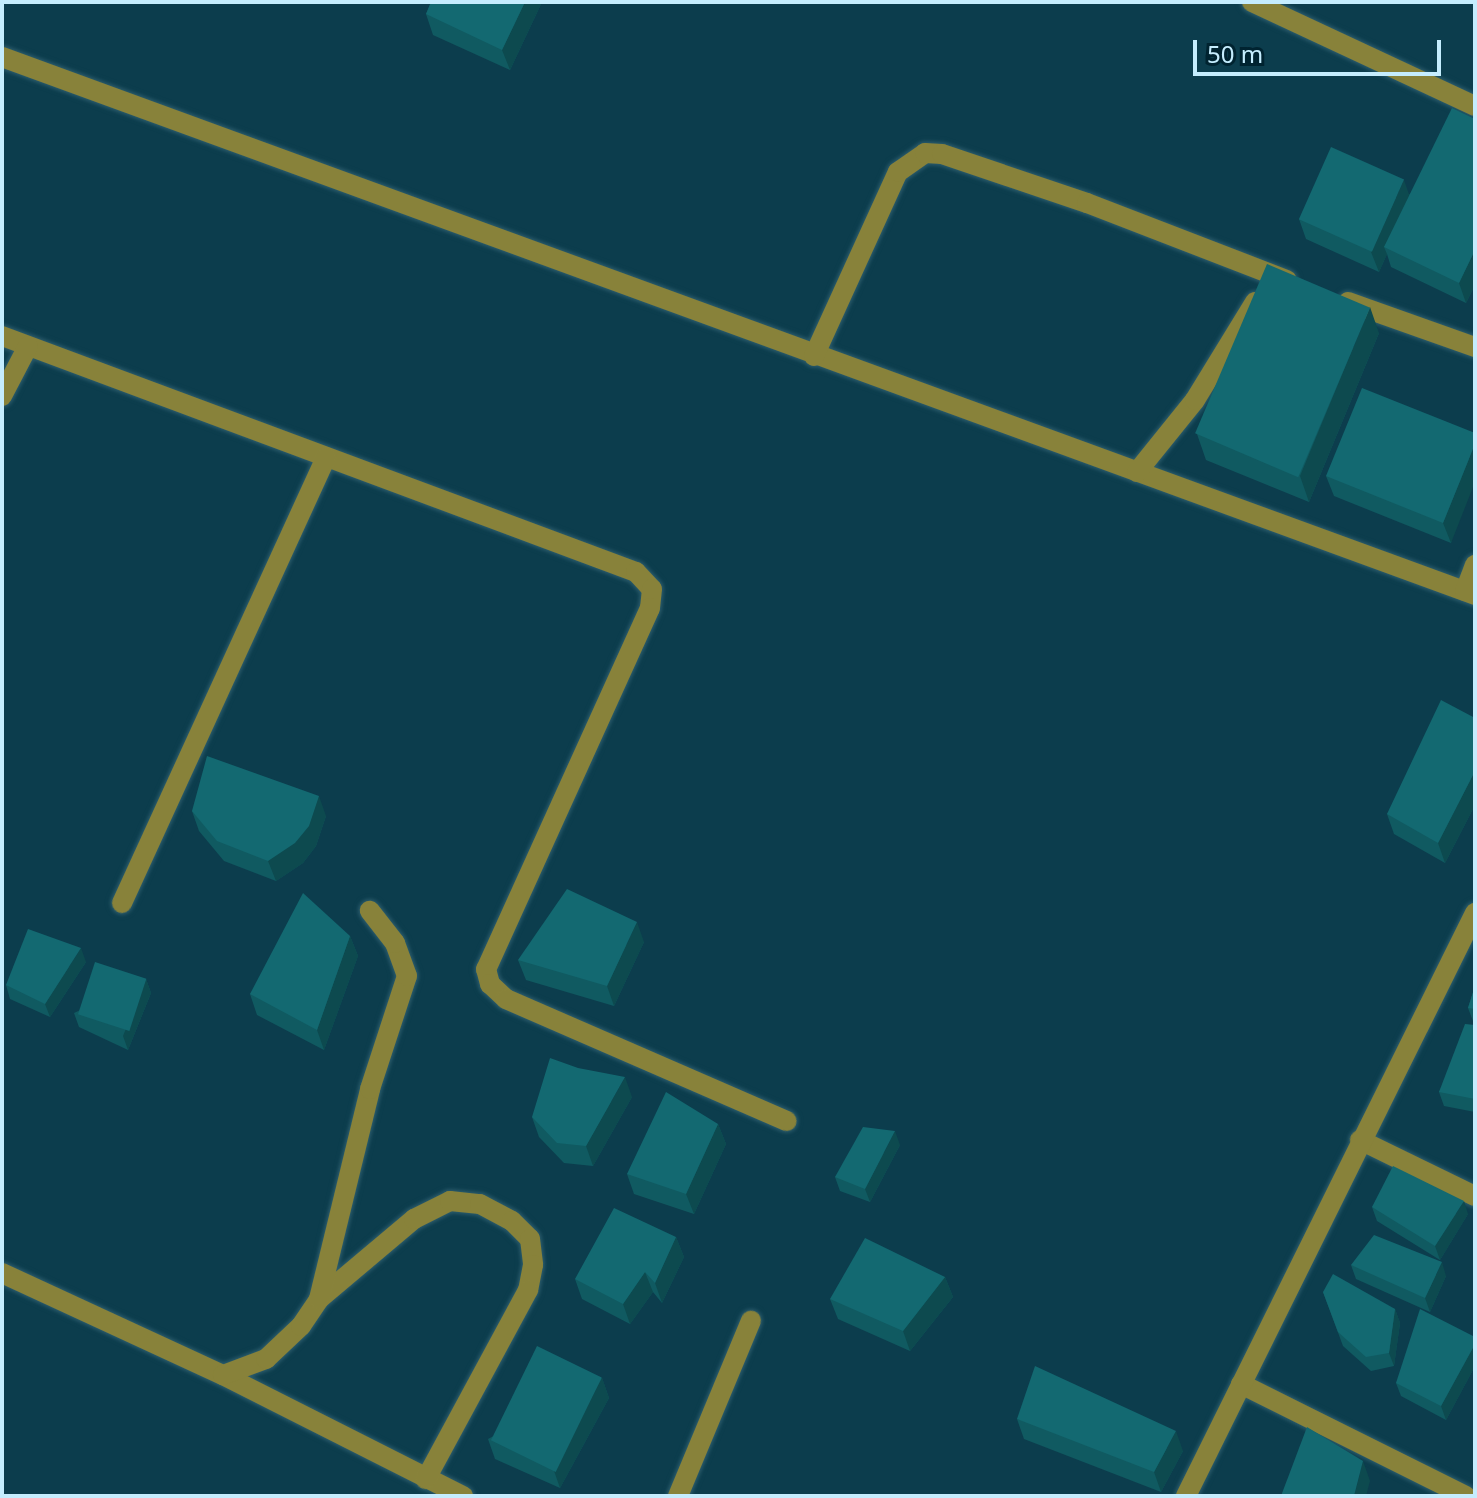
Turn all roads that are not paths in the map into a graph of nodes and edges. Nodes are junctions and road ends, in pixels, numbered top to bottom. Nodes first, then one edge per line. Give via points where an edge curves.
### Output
1 (1252, 2) edge
2 (2, 57) edge
3 (1475, 106) edge
4 (1270, 274) junction
5 (1300, 285) edge
6 (1329, 295) edge
7 (2, 336) edge
8 (28, 346) junction
9 (1475, 347) edge
10 (814, 356) junction
11 (2, 396) edge
12 (326, 457) junction
13 (1137, 472) junction
14 (1475, 565) edge
15 (1470, 593) edge
16 (122, 903) dead end
17 (370, 911) dead end
18 (1475, 913) edge
19 (787, 1121) dead end
20 (1360, 1140) junction
21 (1475, 1196) edge
22 (2, 1273) edge
23 (319, 1299) junction
24 (751, 1321) dead end
25 (223, 1375) junction
26 (1241, 1384) junction
27 (426, 1479) junction
28 (463, 1496) edge
29 (678, 1496) edge
30 (1186, 1496) edge
31 (1466, 1496) edge

1 - 3 street
2 - 10 street
4 - 5 street
4 - 10 street via 1087,203 942,154 925,153 898,172
4 - 13 street via 1195,400
6 - 9 street
7 - 8 street
8 - 11 street
8 - 12 street
10 - 13 street
12 - 16 street
12 - 19 street via 636,572 652,589 650,608 486,969 490,984 506,999
13 - 15 street
14 - 15 street
17 - 23 street via 395,943 407,976 370,1089
18 - 20 street
20 - 21 street
20 - 26 street
22 - 25 street
23 - 25 street via 301,1326 266,1359
23 - 27 street via 414,1219 450,1201 480,1204 512,1221 530,1239 533,1265 528,1290
24 - 29 street
25 - 27 street
26 - 30 street
26 - 31 street
27 - 28 street

